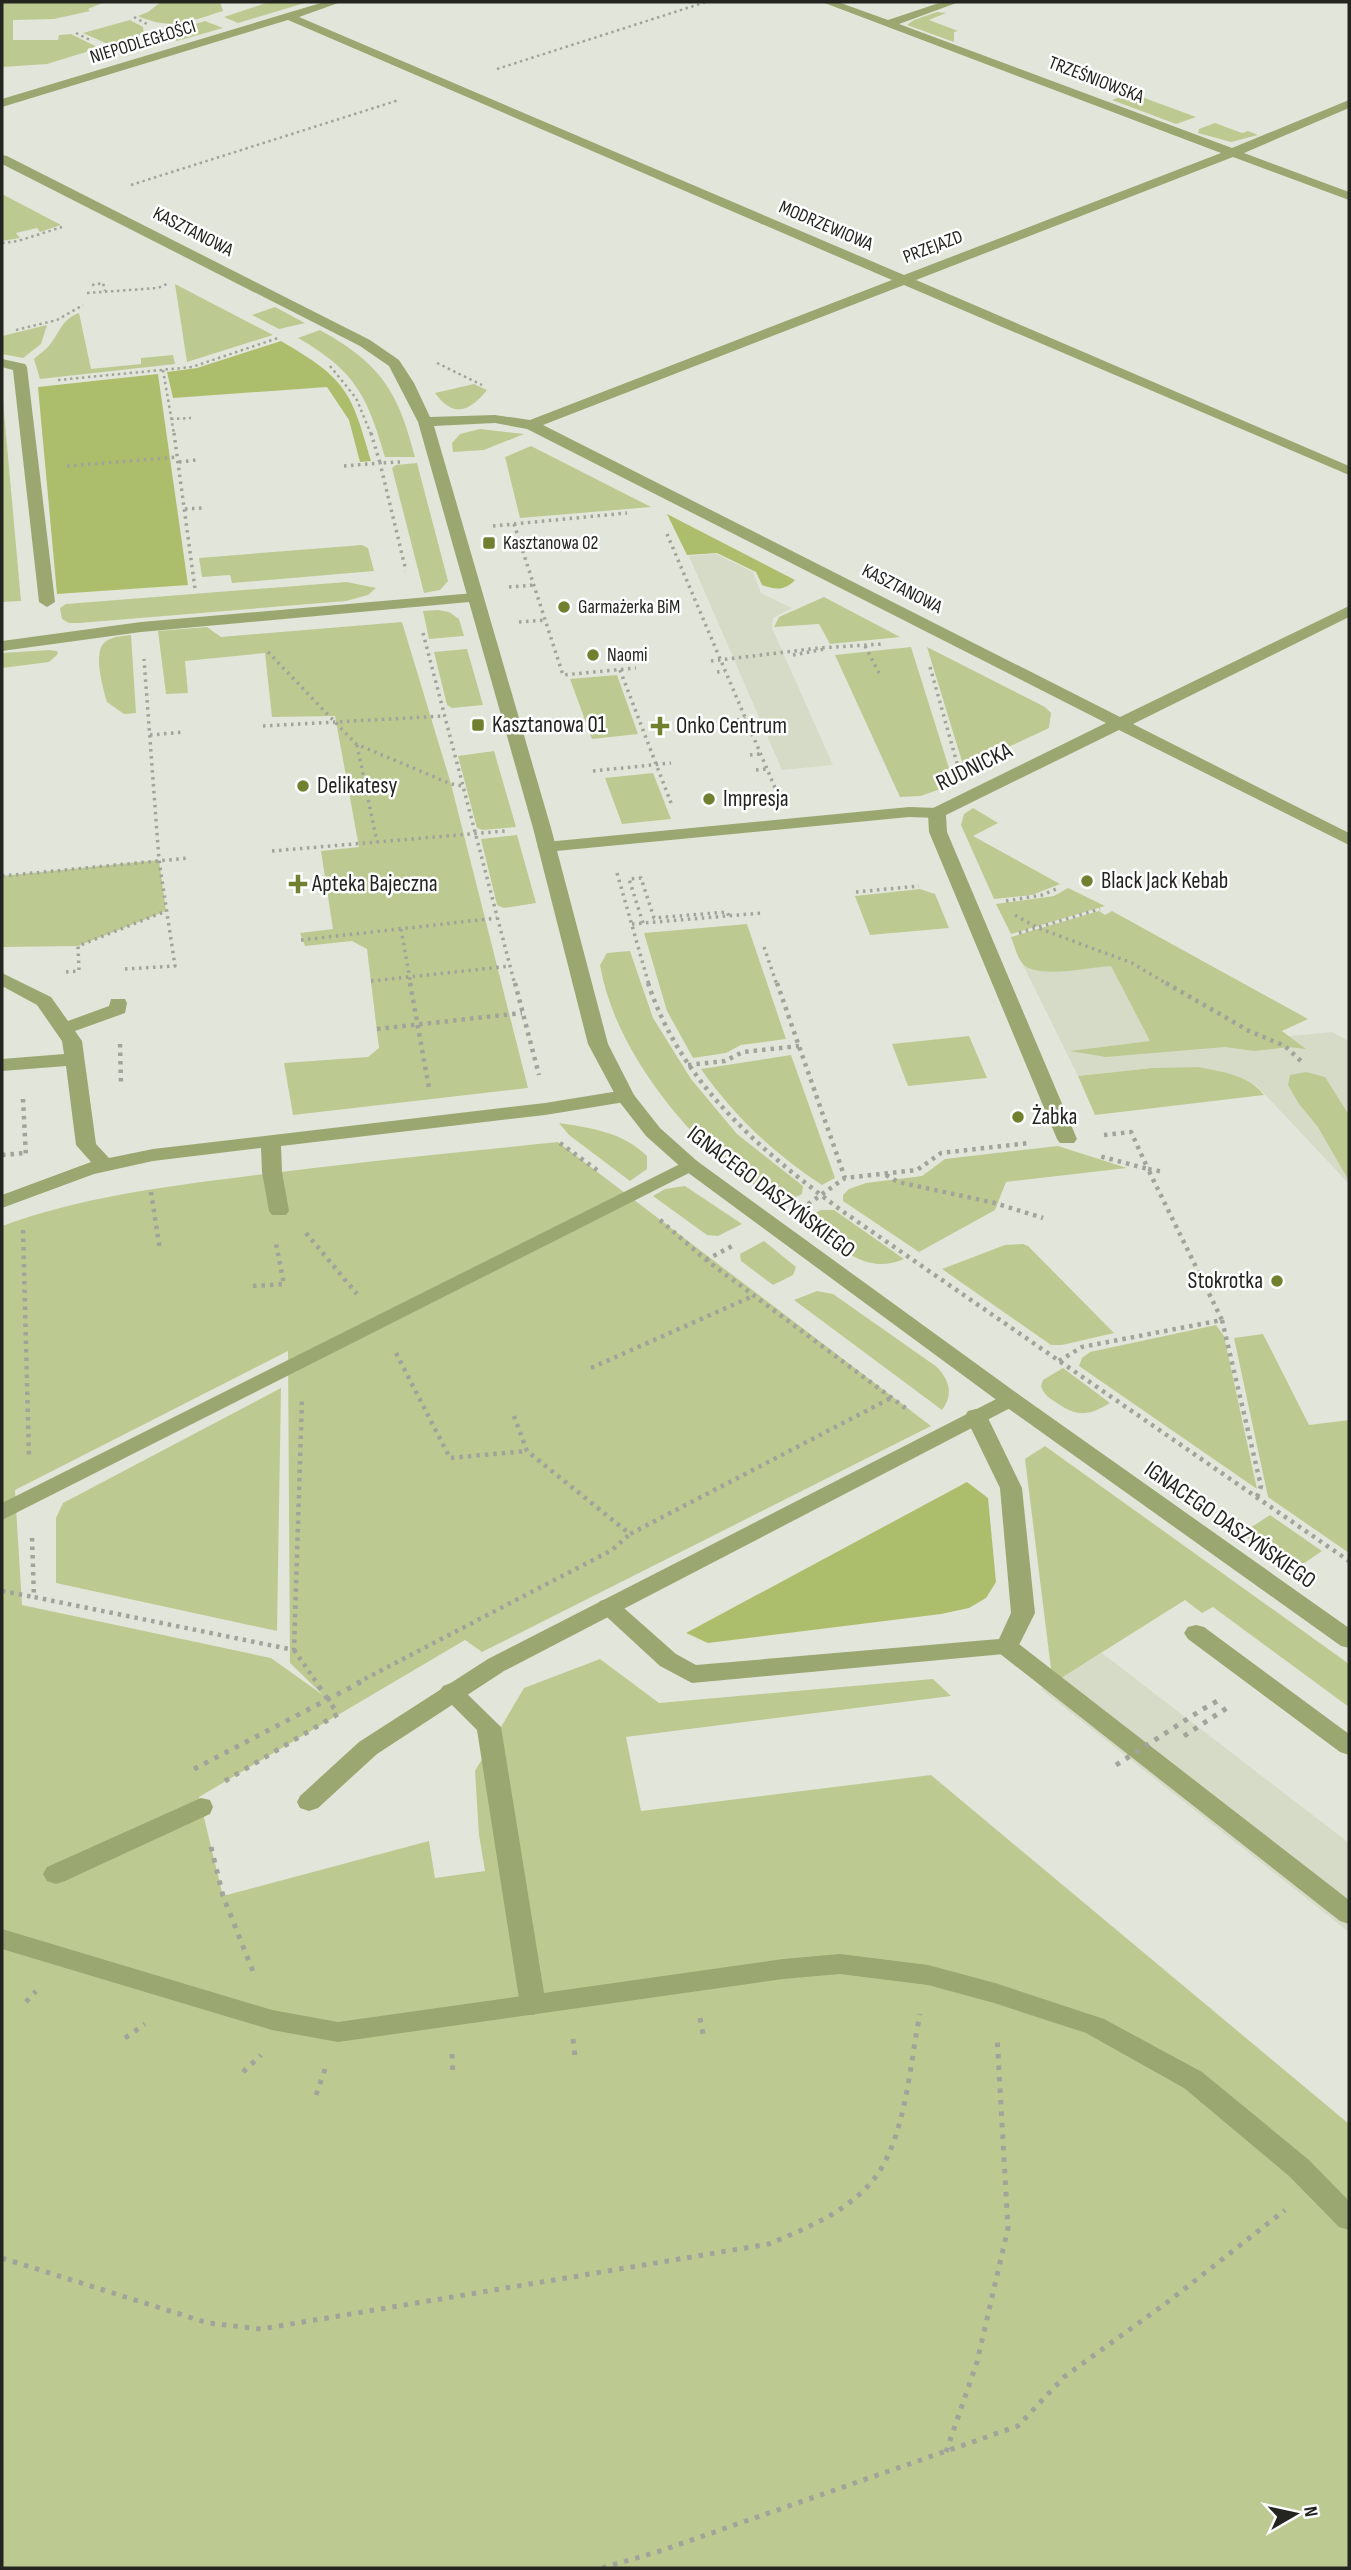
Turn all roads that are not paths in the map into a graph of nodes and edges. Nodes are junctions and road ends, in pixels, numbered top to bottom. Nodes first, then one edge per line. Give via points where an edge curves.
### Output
1 (334, 2) edge
2 (828, 2) edge
3 (953, 2) edge
4 (288, 16) junction
5 (888, 23) junction
6 (2, 103) edge
7 (1349, 104) edge
8 (1231, 151) junction
9 (2, 159) edge
10 (1349, 196) edge
11 (902, 279) junction
12 (365, 343) joint
13 (2, 363) edge
14 (425, 422) junction
15 (531, 425) junction
16 (1349, 471) edge
17 (474, 598) junction
18 (47, 602) dead end
19 (1349, 611) edge
20 (2, 646) edge
21 (1121, 723) junction
22 (937, 813) junction
23 (544, 838) junction
24 (1349, 839) edge
25 (5, 979) edge
26 (118, 1006) road end
27 (64, 1028) junction
28 (75, 1059) junction
29 (2, 1065) edge
30 (625, 1096) junction
31 (1067, 1139) road end
32 (271, 1140) junction
33 (104, 1165) junction
34 (690, 1165) junction
35 (2, 1202) edge
36 (279, 1211) road end
37 (1010, 1399) junction
38 (976, 1416) junction
39 (2, 1512) edge
40 (608, 1607) junction
41 (1196, 1633) dead end
42 (1349, 1640) edge
43 (1007, 1647) junction
44 (451, 1692) junction
45 (1349, 1746) edge
46 (309, 1802) dead end
47 (201, 1807) road end
48 (56, 1874) dead end
49 (1349, 1914) edge
50 (2, 1939) edge
51 (533, 2005) junction
52 (1349, 2219) edge

1 - 4 street, NIEPODLEGŁOŚCI
2 - 5 street, TRZEŚNIOWSKA
3 - 5 street
4 - 6 street, NIEPODLEGŁOŚCI
4 - 11 street, MODRZEWIOWA
5 - 8 street, TRZEŚNIOWSKA
7 - 8 street, PRZEJAZD
8 - 10 street, TRZEŚNIOWSKA
8 - 11 street, PRZEJAZD
9 - 12 street, KASZTANOWA
11 - 15 street, PRZEJAZD
11 - 16 street, MODRZEWIOWA
12 - 14 street, IGNACEGO DASZYŃSKIEGO via 394,363
13 - 18 street via 20,367
14 - 15 street, KASZTANOWA via 495,419
14 - 17 street, IGNACEGO DASZYŃSKIEGO
15 - 21 street, KASZTANOWA
17 - 20 street via 141,627
17 - 23 street, IGNACEGO DASZYŃSKIEGO
19 - 21 street, RUDNICKA
21 - 22 street, RUDNICKA
21 - 24 street, KASZTANOWA
22 - 23 street via 684,834
22 - 31 street, RUDNICKA via 939,832
23 - 30 street, IGNACEGO DASZYŃSKIEGO via 586,1006 598,1044
25 - 27 street via 44,1001
26 - 27 street
27 - 28 street
28 - 29 street
28 - 33 street via 86,1144
30 - 32 street
30 - 34 street, IGNACEGO DASZYŃSKIEGO via 653,1132
32 - 33 street
32 - 36 street
33 - 35 street
34 - 37 street, IGNACEGO DASZYŃSKIEGO
34 - 39 street
37 - 38 street
37 - 42 street, IGNACEGO DASZYŃSKIEGO
38 - 40 street
38 - 43 street via 1011,1488 1023,1613
40 - 43 street via 668,1660 692,1674
40 - 44 street
41 - 45 street
43 - 49 street
44 - 46 street via 368,1748
44 - 51 street via 489,1727
47 - 48 street
50 - 51 street via 272,2020 338,2032
51 - 52 street via 706,1978 840,1964 928,1975 1095,2026 1193,2080 1298,2168

